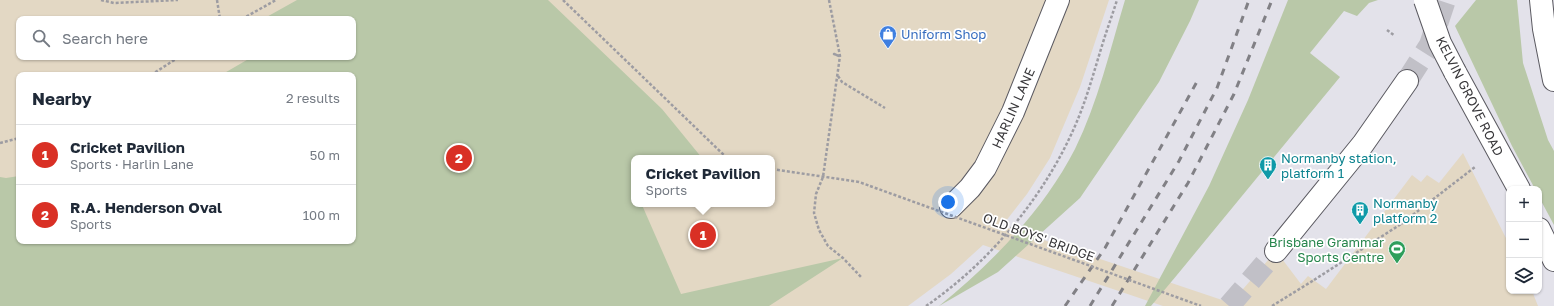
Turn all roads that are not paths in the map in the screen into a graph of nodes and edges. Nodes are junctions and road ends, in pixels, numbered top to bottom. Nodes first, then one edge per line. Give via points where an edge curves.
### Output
1 (1058, 0) edge
2 (1425, 0) edge
3 (1541, 0) edge
4 (1554, 80) edge
5 (1407, 81) tunnel mouth
6 (1517, 186) edge
7 (951, 207) dead end
8 (1542, 235) edge
9 (1276, 251) tunnel mouth
10 (1554, 260) edge

1 - 7 main road, HARLIN LANE via 1013,112 988,162 970,188
2 - 6 main road, KELVIN GROVE ROAD, bridge via 1440,43
3 - 4 main road
5 - 9 main road via 1363,144
8 - 10 main road

